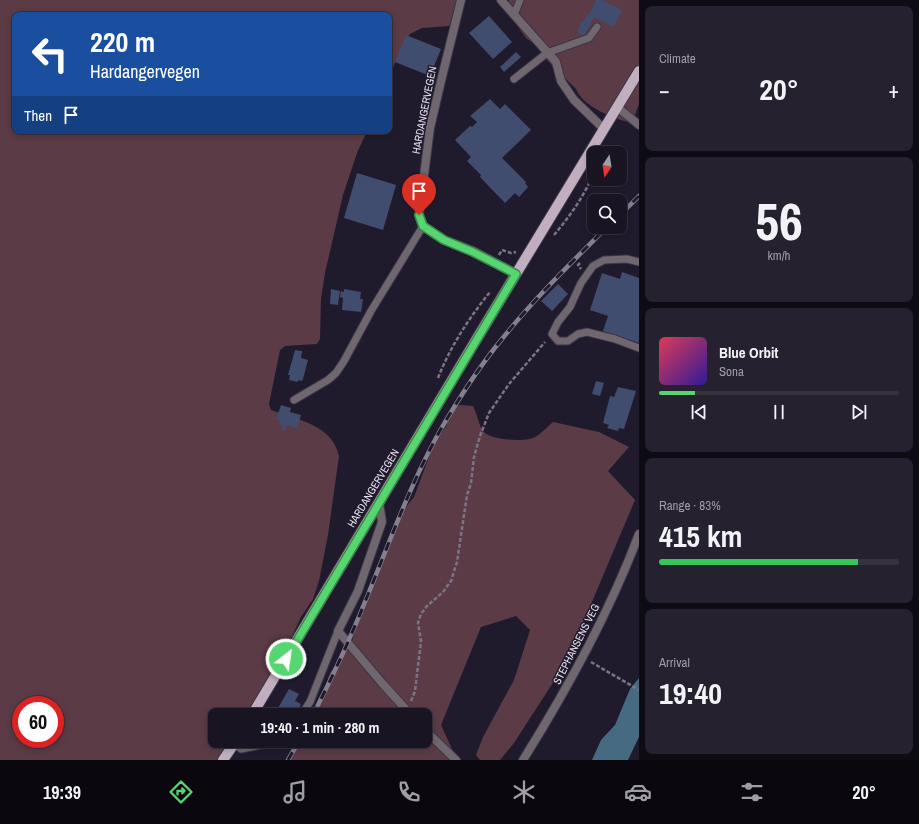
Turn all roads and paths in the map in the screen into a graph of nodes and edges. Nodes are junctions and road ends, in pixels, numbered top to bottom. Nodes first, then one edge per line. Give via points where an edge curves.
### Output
1 (461, 0) edge
2 (501, 0) edge
3 (520, 0) edge
4 (514, 15) junction
5 (597, 27) dead end
6 (547, 53) junction
7 (639, 71) edge
8 (514, 79) dead end
9 (617, 107) junction
10 (639, 125) edge
11 (604, 129) junction
12 (423, 226) junction
13 (639, 262) edge
14 (516, 274) junction
15 (552, 334) junction
16 (639, 348) edge
17 (294, 400) dead end
18 (379, 502) junction
19 (639, 534) edge
20 (338, 631) junction
21 (584, 658) junction
22 (639, 690) edge
23 (256, 708) edge
24 (306, 708) edge
25 (404, 708) edge
26 (410, 708) edge
27 (432, 737) edge
28 (231, 748) edge
29 (240, 748) edge
30 (250, 748) edge
31 (223, 760) edge
32 (456, 760) edge
33 (523, 760) edge

1 - 12 street, HARDANGERVEGEN via 430,128 419,215
2 - 4 street
3 - 4 lane
4 - 6 street
5 - 6 lane via 589,38
6 - 8 lane
6 - 11 street via 556,62 561,81 574,100
7 - 9 main road, HARDANGERVEGEN
9 - 10 street
9 - 11 main road, HARDANGERVEGEN
11 - 14 main road, HARDANGERVEGEN
12 - 14 street via 444,240
12 - 17 lane via 336,373
13 - 15 lane via 627,259 604,260 593,266
14 - 18 main road, HARDANGERVEGEN
15 - 16 lane via 558,340 568,341 586,332
15 - 26 path via 509,384 489,413 480,436 467,495 457,562 451,581 427,606 418,623 420,641 415,691
18 - 20 street via 382,522 358,590
18 - 23 main road, HARDANGERVEGEN
19 - 21 street, STEPHANSENS VEG
20 - 24 lane
20 - 25 street
21 - 22 path
21 - 33 street, STEPHANSENS VEG
27 - 32 street
28 - 31 main road
29 - 30 lane

